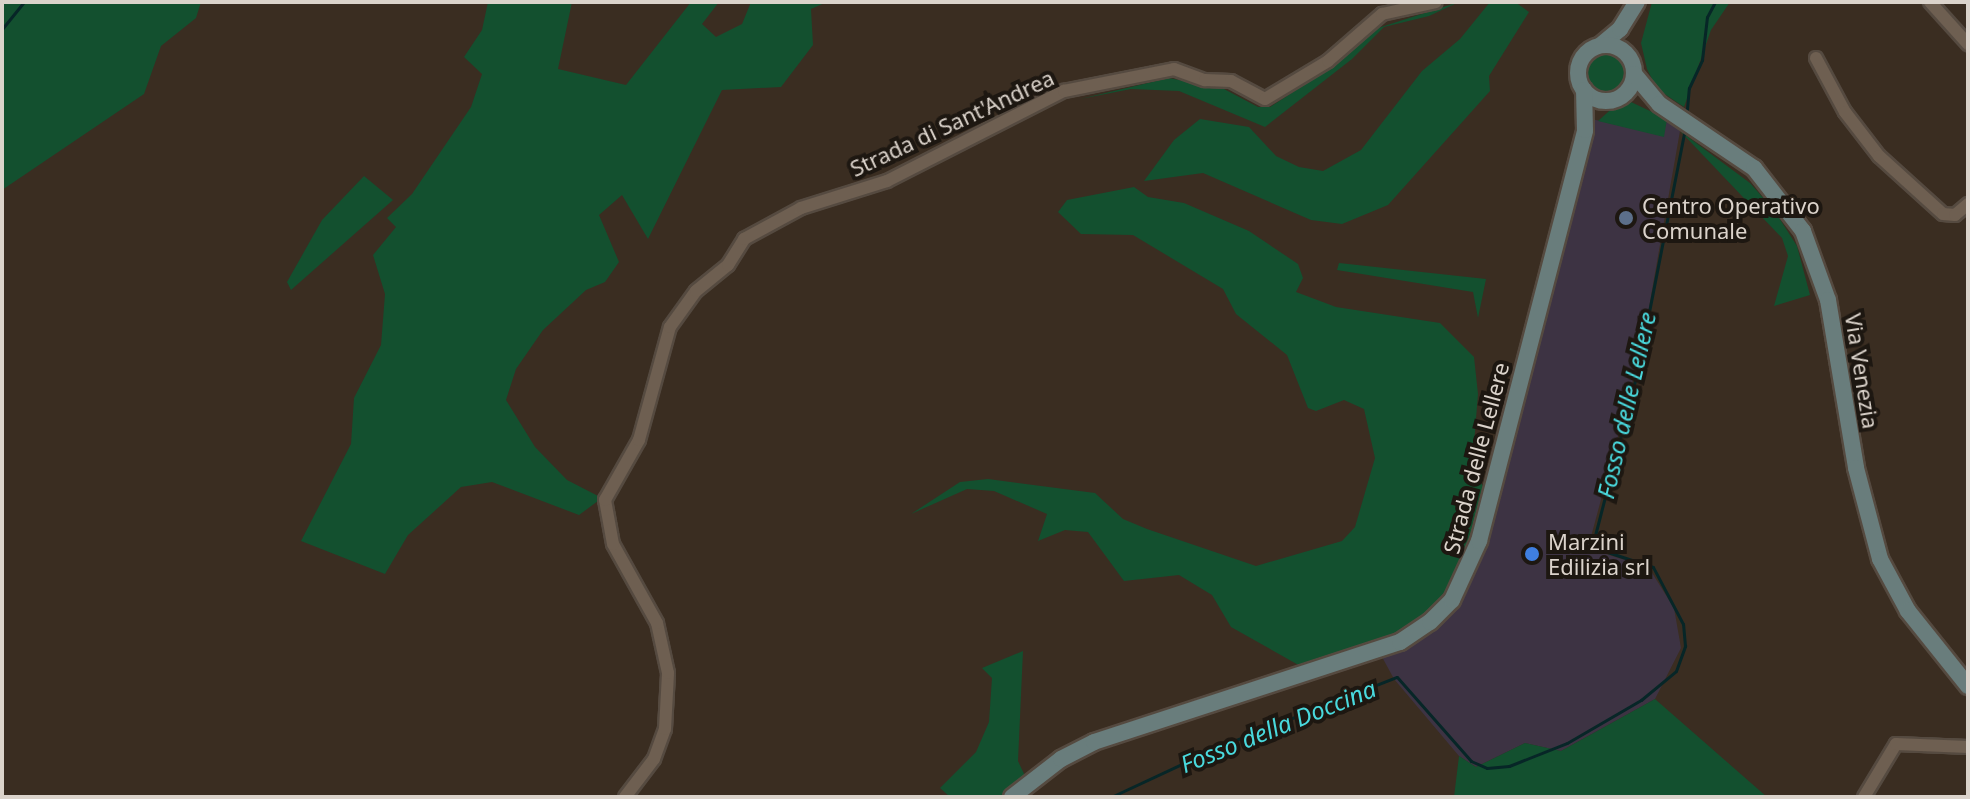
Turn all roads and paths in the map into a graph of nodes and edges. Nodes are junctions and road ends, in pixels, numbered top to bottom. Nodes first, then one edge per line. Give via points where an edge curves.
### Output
1 (1436, 2) edge
2 (1930, 2) edge
3 (1634, 8) edge
4 (1968, 44) edge
5 (1601, 45) junction
6 (1816, 58) dead end
7 (1632, 66) junction
8 (1584, 90) junction
9 (1617, 98) junction
10 (1659, 104) junction
11 (1585, 130) junction
12 (1968, 204) edge
13 (1968, 686) edge
14 (1968, 747) edge
15 (625, 797) edge
16 (1012, 797) edge
17 (1864, 797) edge

1 - 15 street, Strada di Sant'Andrea via 1382,14 1328,61 1265,99 1231,81 1205,80 1174,69 1064,91 887,181 801,208 744,239 728,265 696,291 670,327 639,440 605,500 613,544 657,623 668,673 665,729 654,759
2 - 4 street
3 - 5 street
3 - 7 street
5 - 7 street via 1617,47
5 - 8 street via 1580,63
6 - 12 street via 1845,112 1876,152 1943,214 1955,215
7 - 9 street
7 - 10 street, Via Venezia
8 - 9 street via 1596,99
8 - 11 street, Strada delle Lellere
9 - 10 street, Via Venezia
9 - 11 street, Strada delle Lellere
10 - 13 street, Via Venezia via 1748,163 1803,231 1828,300 1856,468 1880,559 1908,611
11 - 16 street, Strada delle Lellere via 1476,550 1464,582 1445,609 1417,633 1381,649 1152,719 1082,747
14 - 17 street via 1895,744

